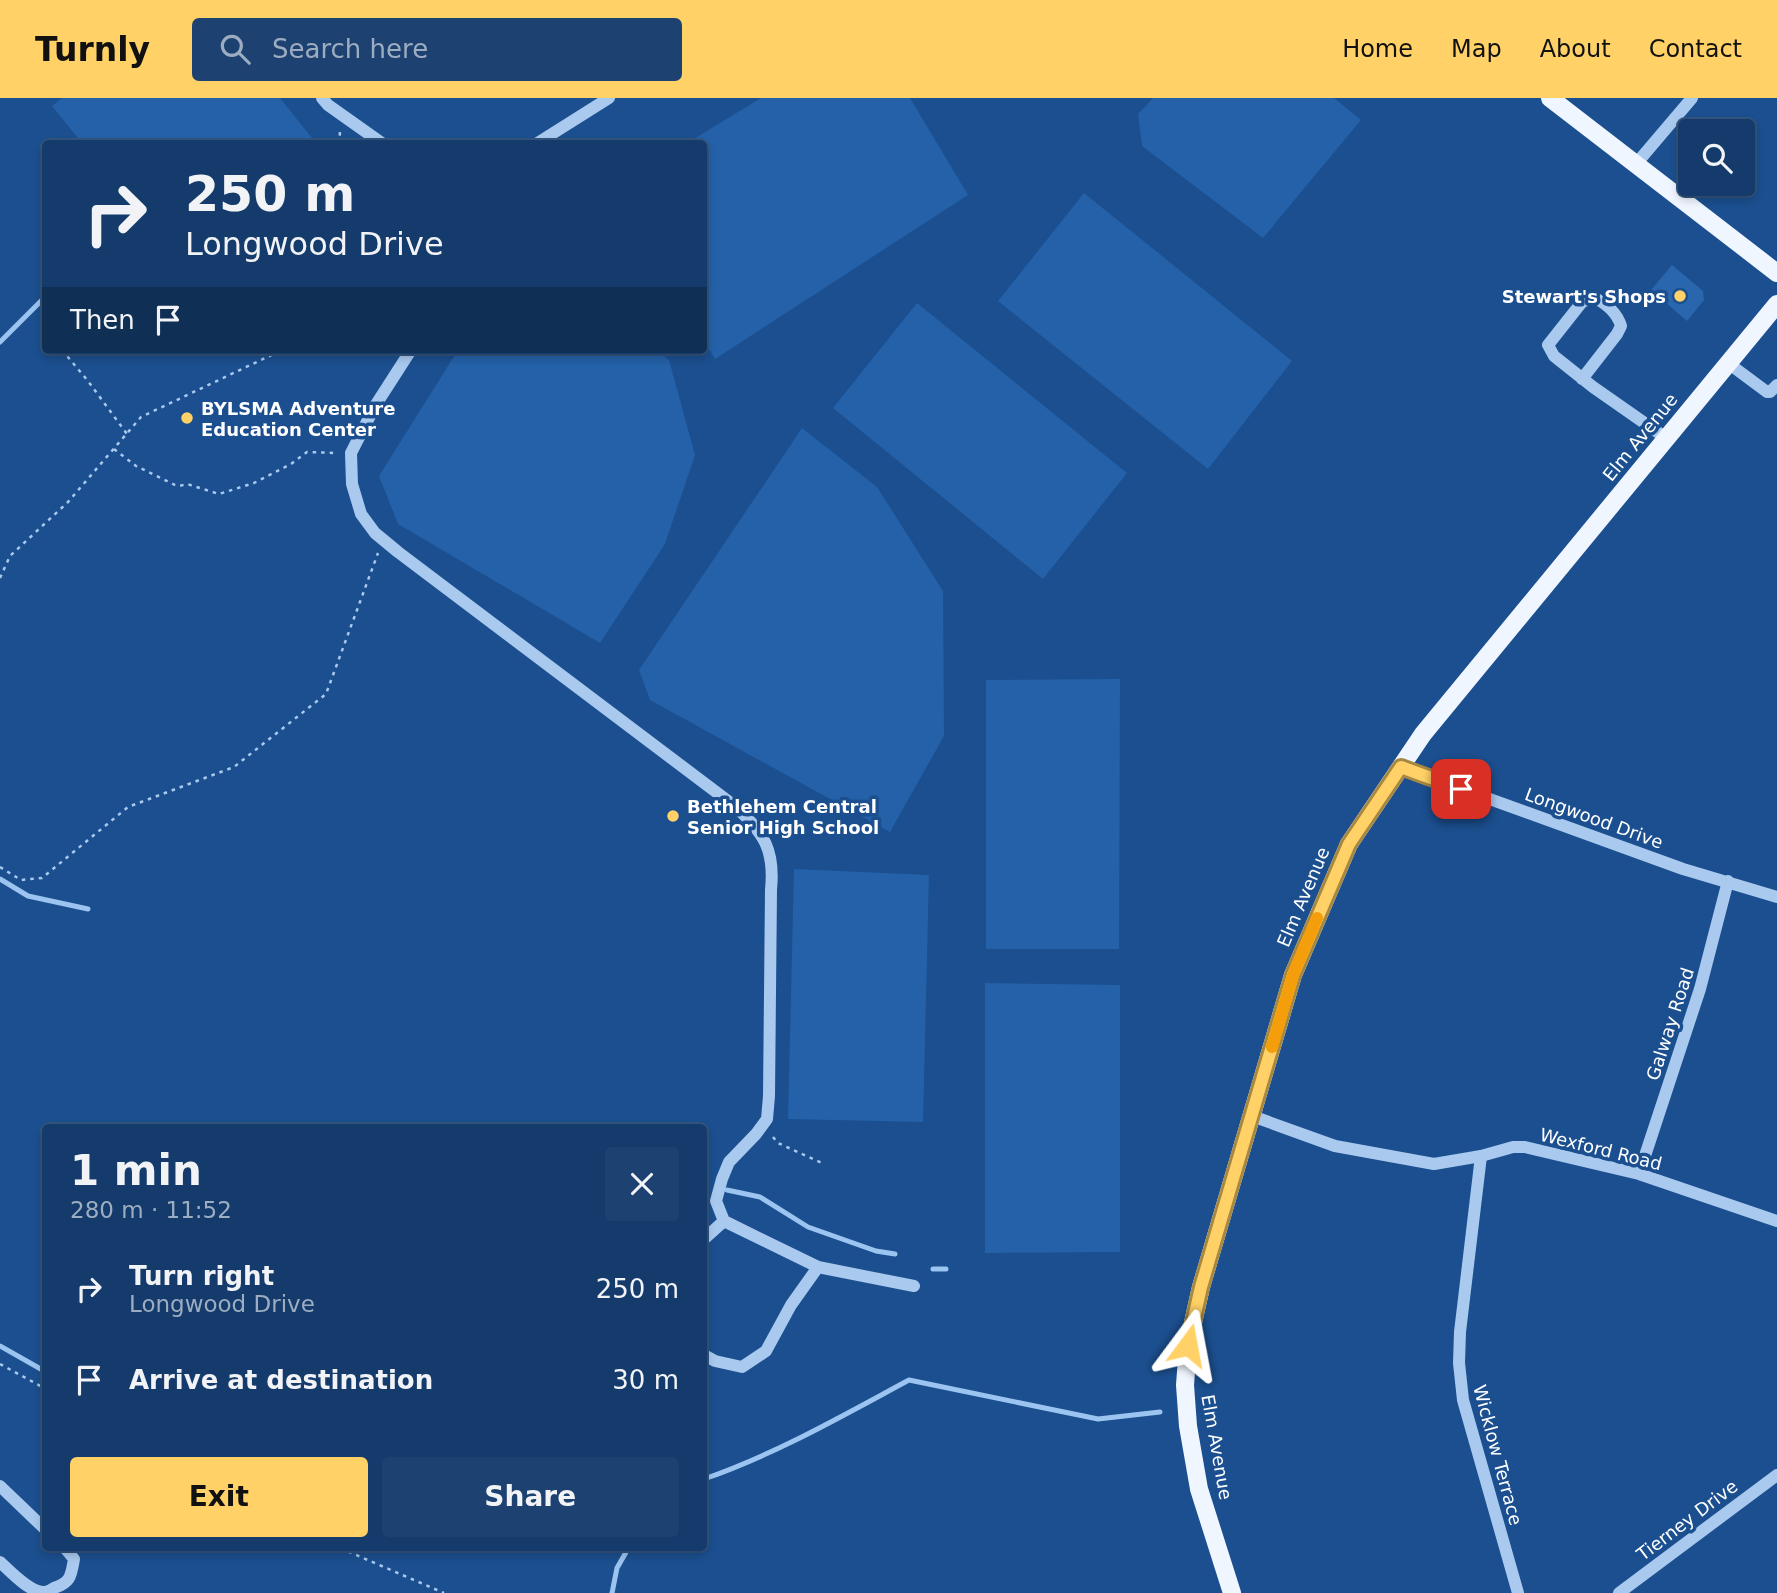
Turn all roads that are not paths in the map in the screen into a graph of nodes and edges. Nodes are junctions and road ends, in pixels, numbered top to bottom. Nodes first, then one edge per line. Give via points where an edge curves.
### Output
1 (322, 98) edge
2 (609, 98) edge
3 (1550, 98) edge
4 (1692, 98) edge
5 (377, 140) edge
6 (542, 140) edge
7 (1636, 164) junction
8 (1777, 273) edge
9 (1777, 304) edge
10 (408, 354) edge
11 (1727, 363) junction
12 (1582, 379) junction
13 (1777, 385) edge
14 (1666, 438) junction
15 (1401, 767) junction
16 (1728, 881) junction
17 (1777, 897) edge
18 (1252, 1116) junction
19 (1480, 1156) junction
20 (1639, 1174) junction
21 (724, 1221) junction
22 (1777, 1221) edge
23 (707, 1236) edge
24 (818, 1267) junction
25 (914, 1286) dead end
26 (707, 1357) edge
27 (1777, 1475) edge
28 (0, 1486) edge
29 (42, 1526) edge
30 (67, 1551) edge
31 (0, 1562) edge
32 (68, 1579) junction
33 (76, 1593) edge
34 (1232, 1593) edge
35 (1518, 1593) edge
36 (1619, 1593) edge

1 - 5 street
2 - 6 street
3 - 7 main road
4 - 7 street
7 - 8 main road
9 - 11 main road, Elm Avenue
10 - 21 street via 351,453 352,484 361,514 374,533 736,807 762,835 773,869 769,1096 766,1119 729,1163 722,1179 716,1201
11 - 13 street via 1767,392
11 - 14 main road, Elm Avenue
12 - 12 street via 1554,356 1548,345 1582,302 1593,297 1618,317 1621,326
12 - 14 street
14 - 15 main road, Elm Avenue via 1423,734
15 - 16 street, Longwood Drive
15 - 18 main road, Elm Avenue via 1349,844 1293,975
16 - 17 street, Longwood Drive
16 - 20 street, Galway Road via 1700,989
18 - 19 street, Wexford Road via 1335,1146 1434,1164
18 - 34 main road, Elm Avenue via 1201,1287 1185,1385 1199,1489
19 - 20 street, Wexford Road via 1525,1147
19 - 35 street, Wicklow Terrace via 1459,1363 1463,1400
20 - 22 street, Wexford Road
21 - 23 street
21 - 24 street
24 - 25 street
24 - 26 street via 766,1351 741,1367
27 - 36 street, Tierney Drive
28 - 29 street
30 - 32 street via 74,1559
31 - 32 street via 35,1592 65,1584
32 - 33 street

